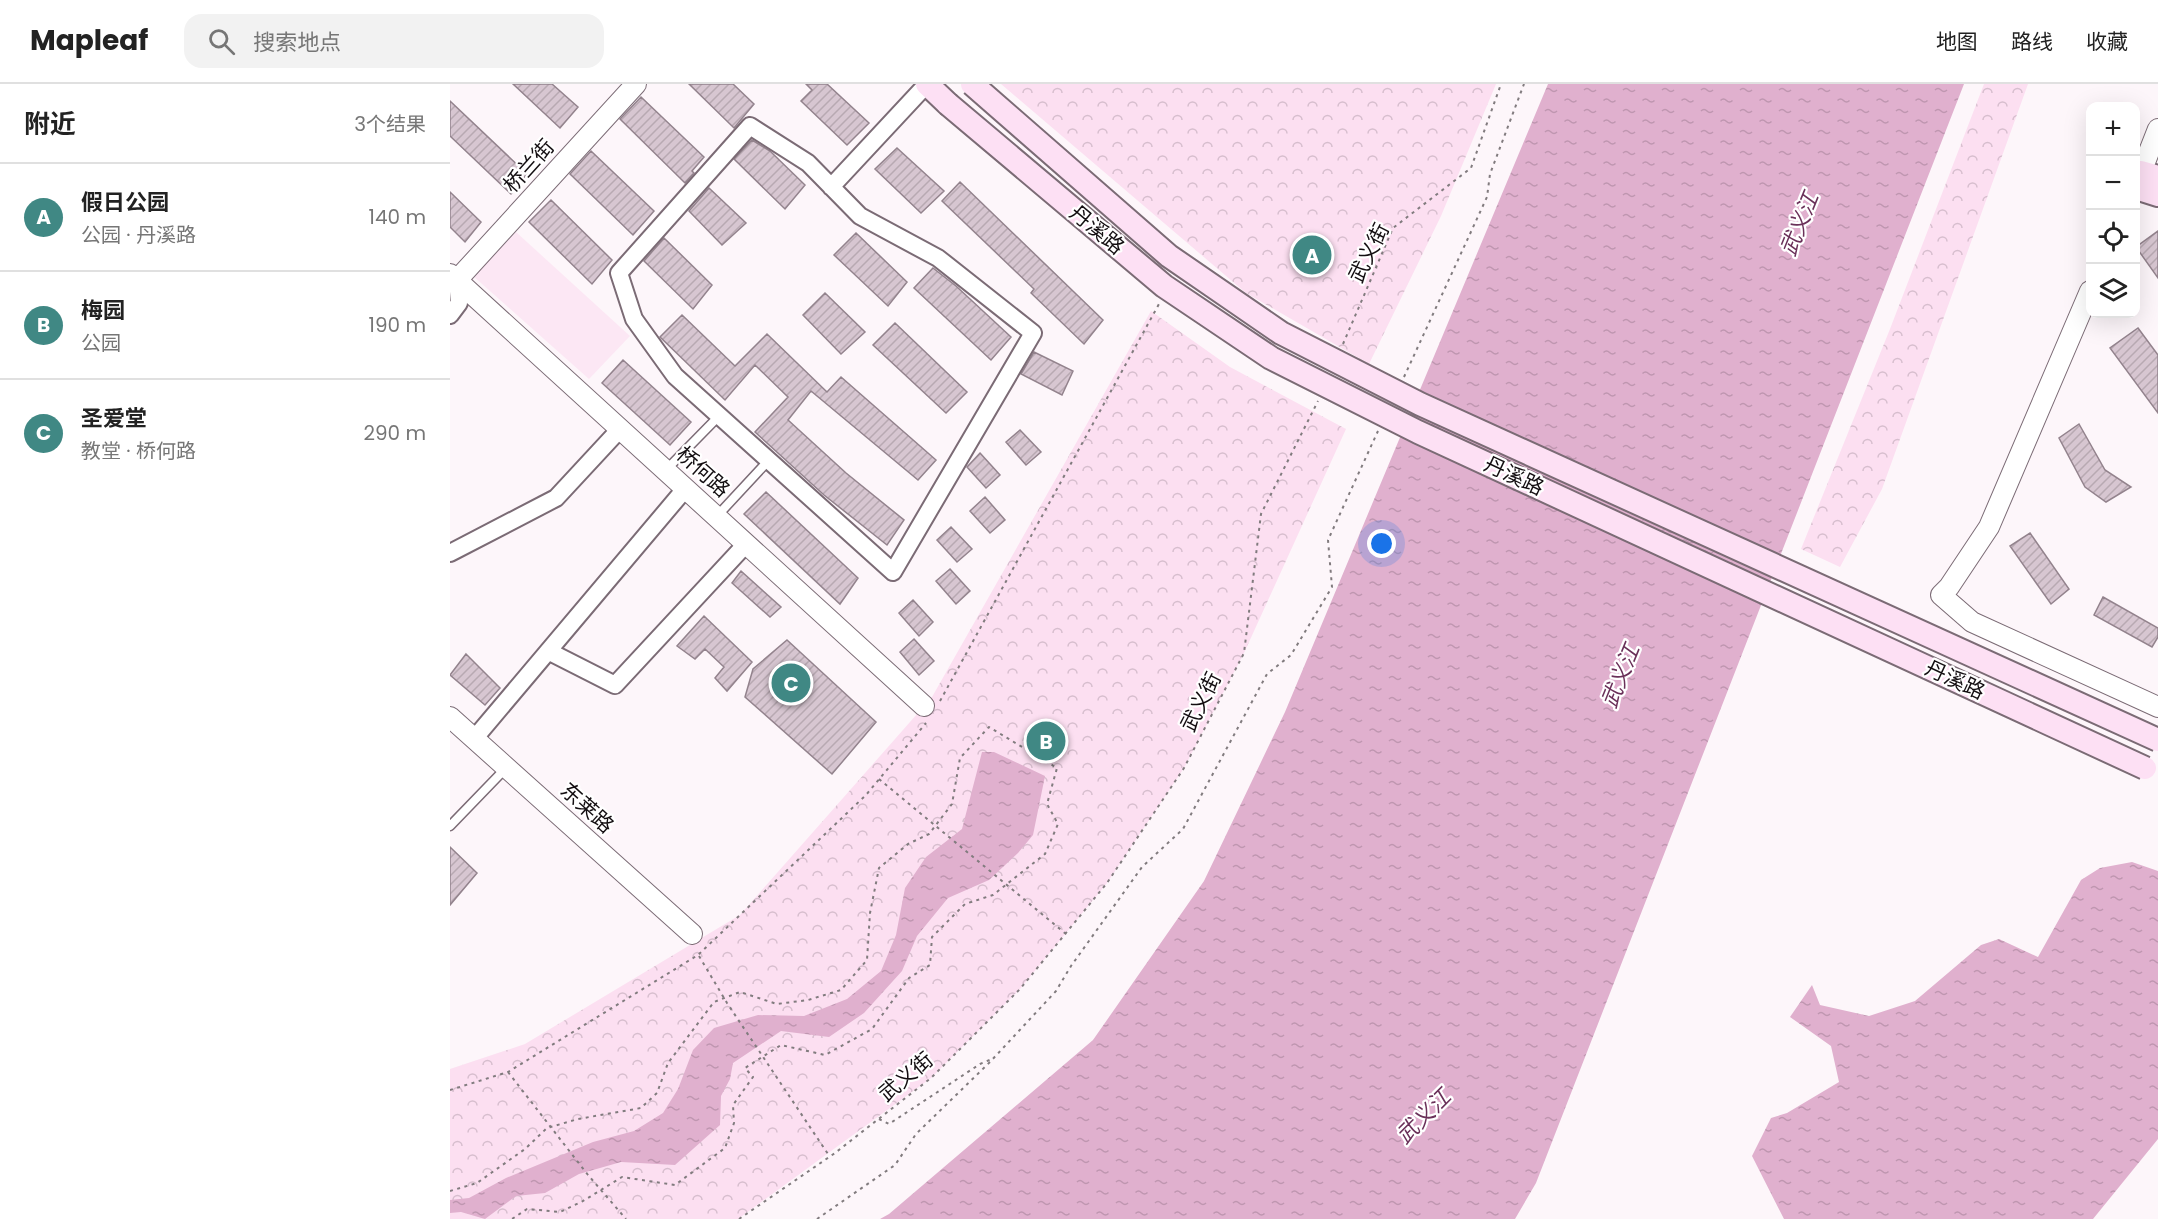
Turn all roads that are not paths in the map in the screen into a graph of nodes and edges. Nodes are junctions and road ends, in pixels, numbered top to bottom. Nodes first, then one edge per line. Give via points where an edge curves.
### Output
1 (636, 84) edge
2 (927, 84) edge
3 (972, 84) edge
4 (2158, 129) edge
5 (2143, 181) edge
6 (831, 187) junction
7 (2158, 195) edge
8 (453, 277) edge
9 (2086, 303) edge
10 (450, 315) edge
11 (719, 416) junction
12 (620, 429) junction
13 (769, 460) junction
14 (666, 470) junction
15 (685, 489) junction
16 (716, 517) junction
17 (746, 544) junction
18 (450, 553) edge
19 (548, 651) junction
20 (2158, 707) edge
21 (931, 709) road end
22 (450, 717) edge
23 (474, 739) junction
24 (2158, 740) edge
25 (506, 768) junction
26 (2151, 771) edge
27 (450, 826) edge
28 (692, 934) road end

1 - 8 street, 桥兰街
2 - 6 street
2 - 26 main road, 丹溪路, bridge via 1164,286 1271,358 1418,432
3 - 24 main road, 丹溪路, bridge via 1169,256 1281,333 1420,404
4 - 5 street
5 - 7 main road
6 - 11 street via 808,163 750,126 619,273 634,319 675,376
6 - 13 street via 860,216 938,258 1033,333 893,572
8 - 10 street via 459,303
8 - 12 street, 桥何路
9 - 20 street via 1989,527 1941,595 1972,622
11 - 13 street
11 - 14 lane
12 - 14 street, 桥何路
12 - 18 street via 556,498
13 - 16 lane
14 - 15 street, 桥何路
15 - 16 street, 桥何路
15 - 19 street
16 - 17 street, 桥何路
17 - 19 street via 615,684
17 - 21 street, 桥何路
19 - 23 street
22 - 23 street, 东莱路
23 - 25 street, 东莱路
25 - 27 lane
25 - 28 street, 东莱路

